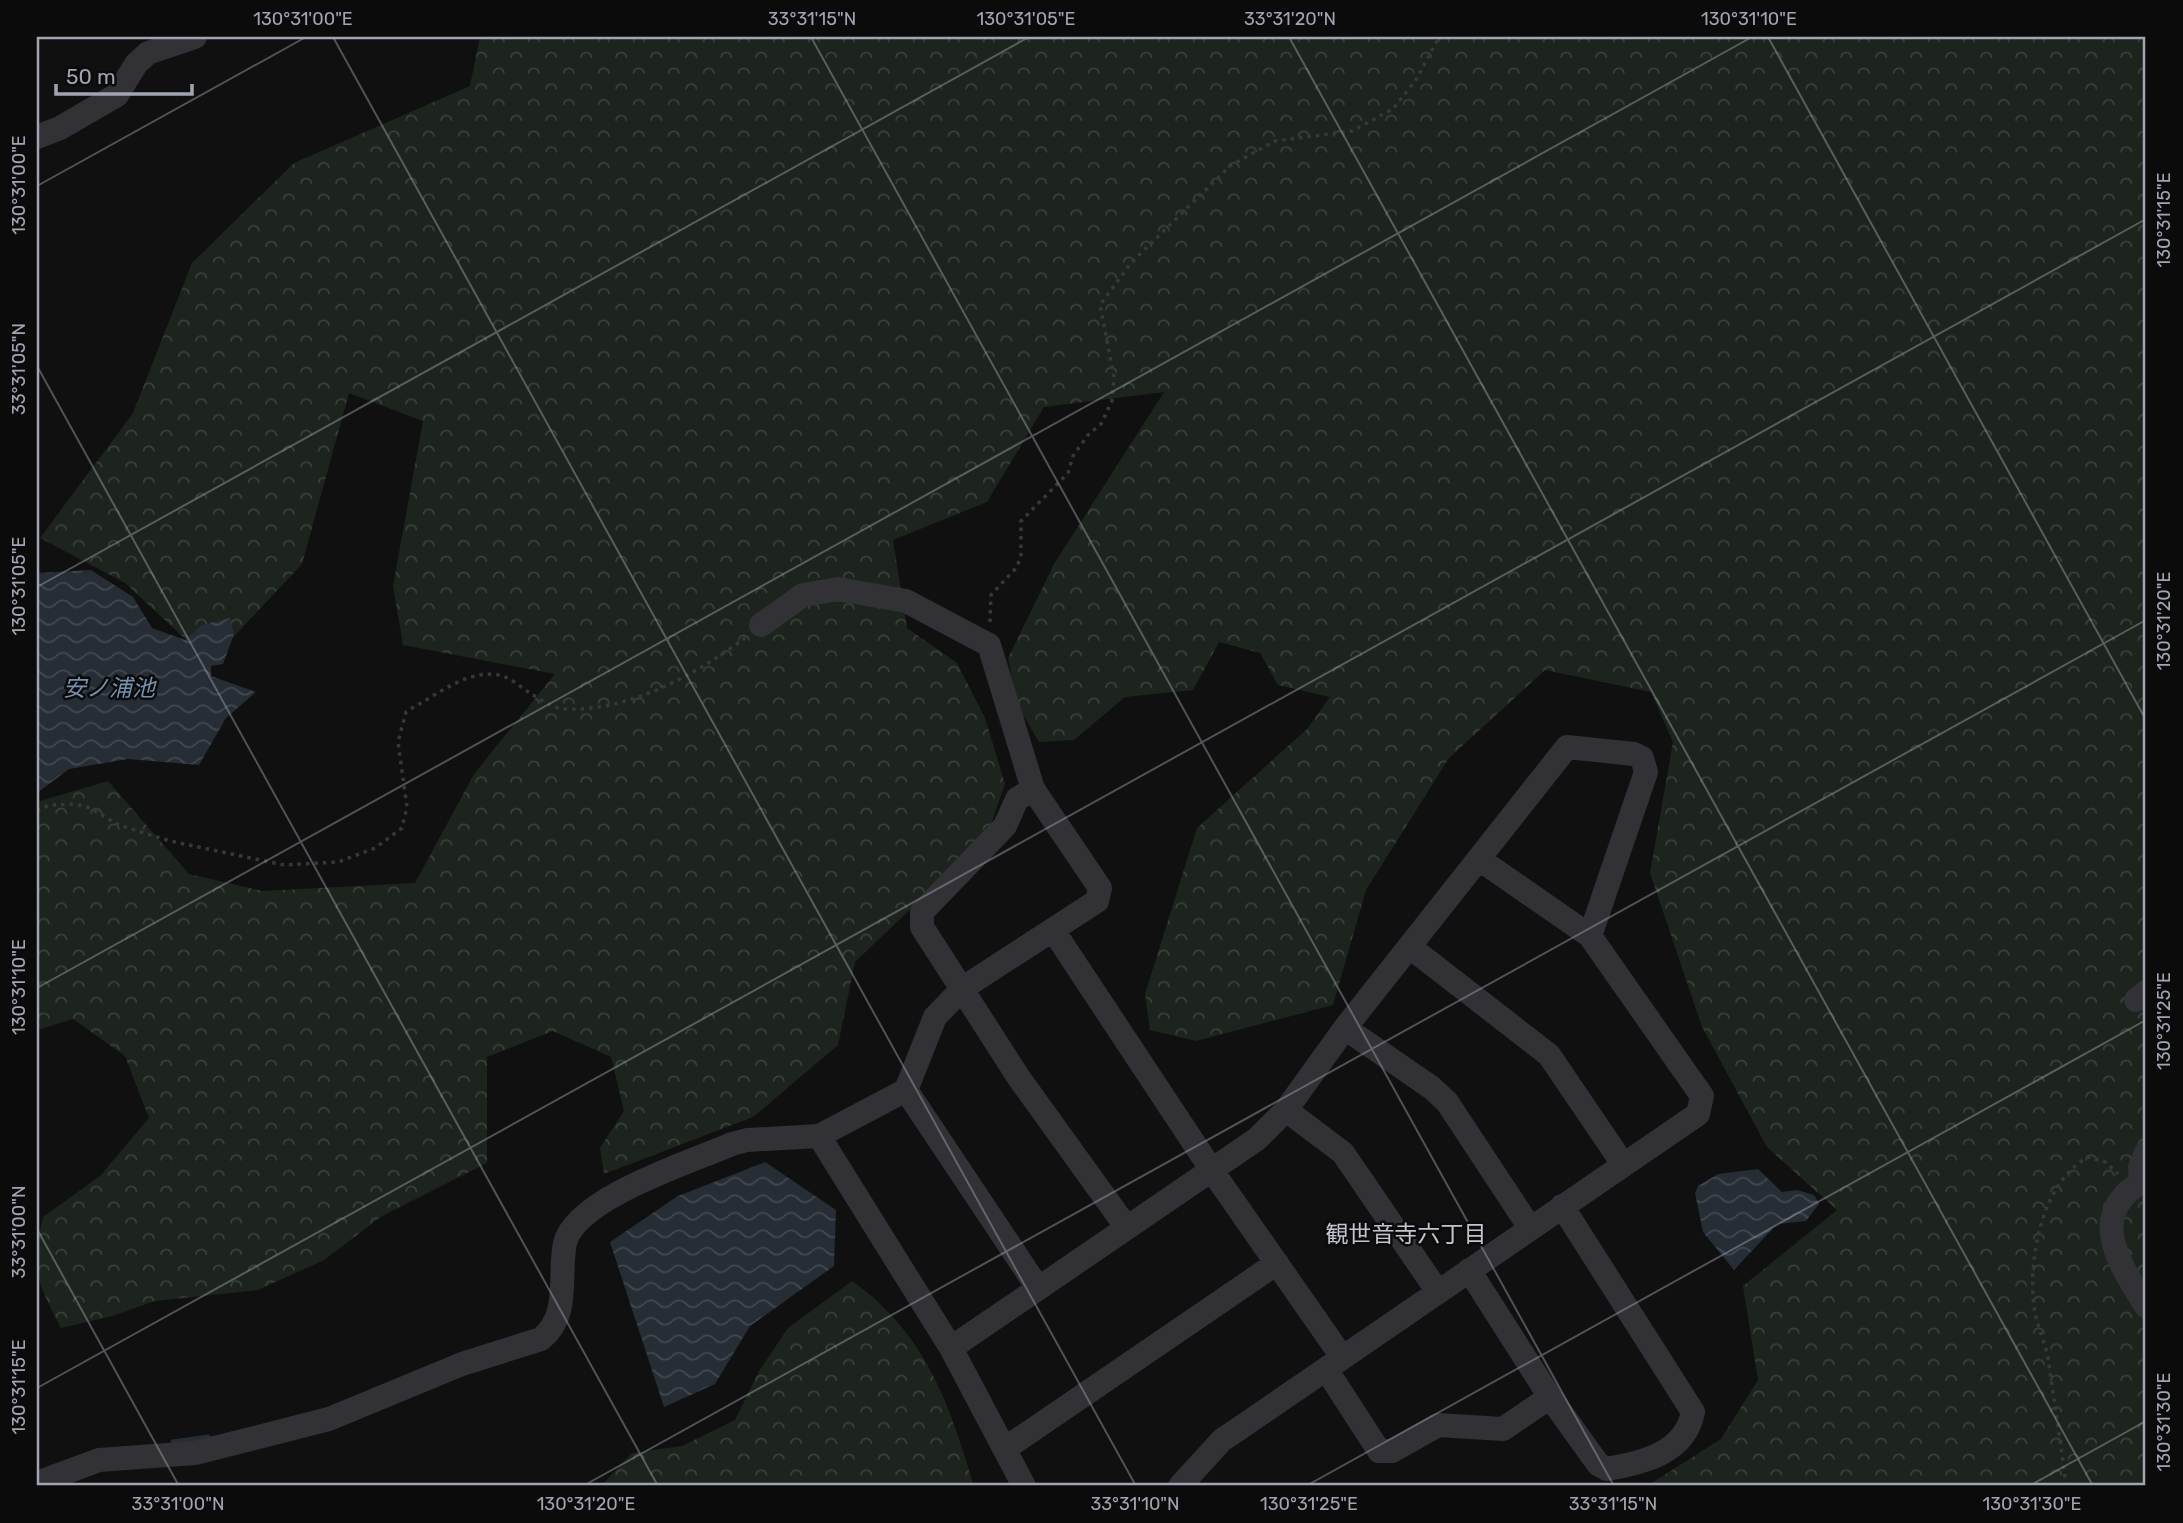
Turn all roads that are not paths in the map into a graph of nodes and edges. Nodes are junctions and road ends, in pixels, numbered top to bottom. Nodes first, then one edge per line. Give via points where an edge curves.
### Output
1 (195, 37) edge
2 (37, 137) edge
3 (761, 625) road end
4 (1033, 789) junction
5 (1479, 859) junction
6 (1053, 930) junction
7 (1590, 936) junction
8 (1410, 947) junction
9 (963, 988) junction
10 (1346, 1028) junction
11 (906, 1090) junction
12 (1286, 1110) junction
13 (819, 1136) junction
14 (2146, 1153) edge
15 (1623, 1164) junction
16 (1213, 1172) junction
17 (2140, 1183) edge
18 (1562, 1206) junction
19 (1127, 1228) junction
20 (1530, 1228) junction
21 (1277, 1263) junction
22 (1469, 1270) junction
23 (1038, 1288) junction
24 (1438, 1292) junction
25 (2146, 1306) edge
26 (951, 1348) junction
27 (1334, 1363) junction
28 (1550, 1397) junction
29 (1006, 1448) junction
30 (37, 1483) edge
31 (1024, 1486) edge
32 (1180, 1486) edge

1 - 2 street via 148,53 117,95
3 - 4 street via 803,595 838,589 906,601 989,645
4 - 6 street via 1100,888 1097,901
4 - 9 street via 1017,799 1004,826 922,912 922,927
5 - 7 street
5 - 7 street via 1567,747 1642,758 1646,772
5 - 8 street
6 - 9 street
6 - 16 street
7 - 15 street via 1702,1096 1698,1114
8 - 10 street
8 - 15 street via 1549,1055
9 - 11 street via 935,1017
9 - 19 street via 1019,1077
10 - 12 street
10 - 20 street via 1447,1102
11 - 13 street
11 - 23 street
12 - 16 street
12 - 24 street via 1343,1153
13 - 26 street
13 - 30 street via 732,1144 591,1207 565,1242 559,1315 551,1332 541,1339 462,1364 329,1419 195,1453 99,1460
14 - 17 street
15 - 18 street
16 - 19 street
16 - 21 street
17 - 25 street via 2115,1210 2110,1227 2114,1249
18 - 20 street
18 - 28 street via 1693,1412 1674,1445 1661,1455 1607,1469 1598,1464
19 - 23 street
20 - 22 street
21 - 27 street
21 - 29 street
22 - 24 street
22 - 28 street
23 - 26 street
24 - 27 street
26 - 29 street
27 - 28 street via 1378,1451 1392,1451 1438,1425 1503,1429
27 - 32 street via 1222,1440
29 - 31 street

